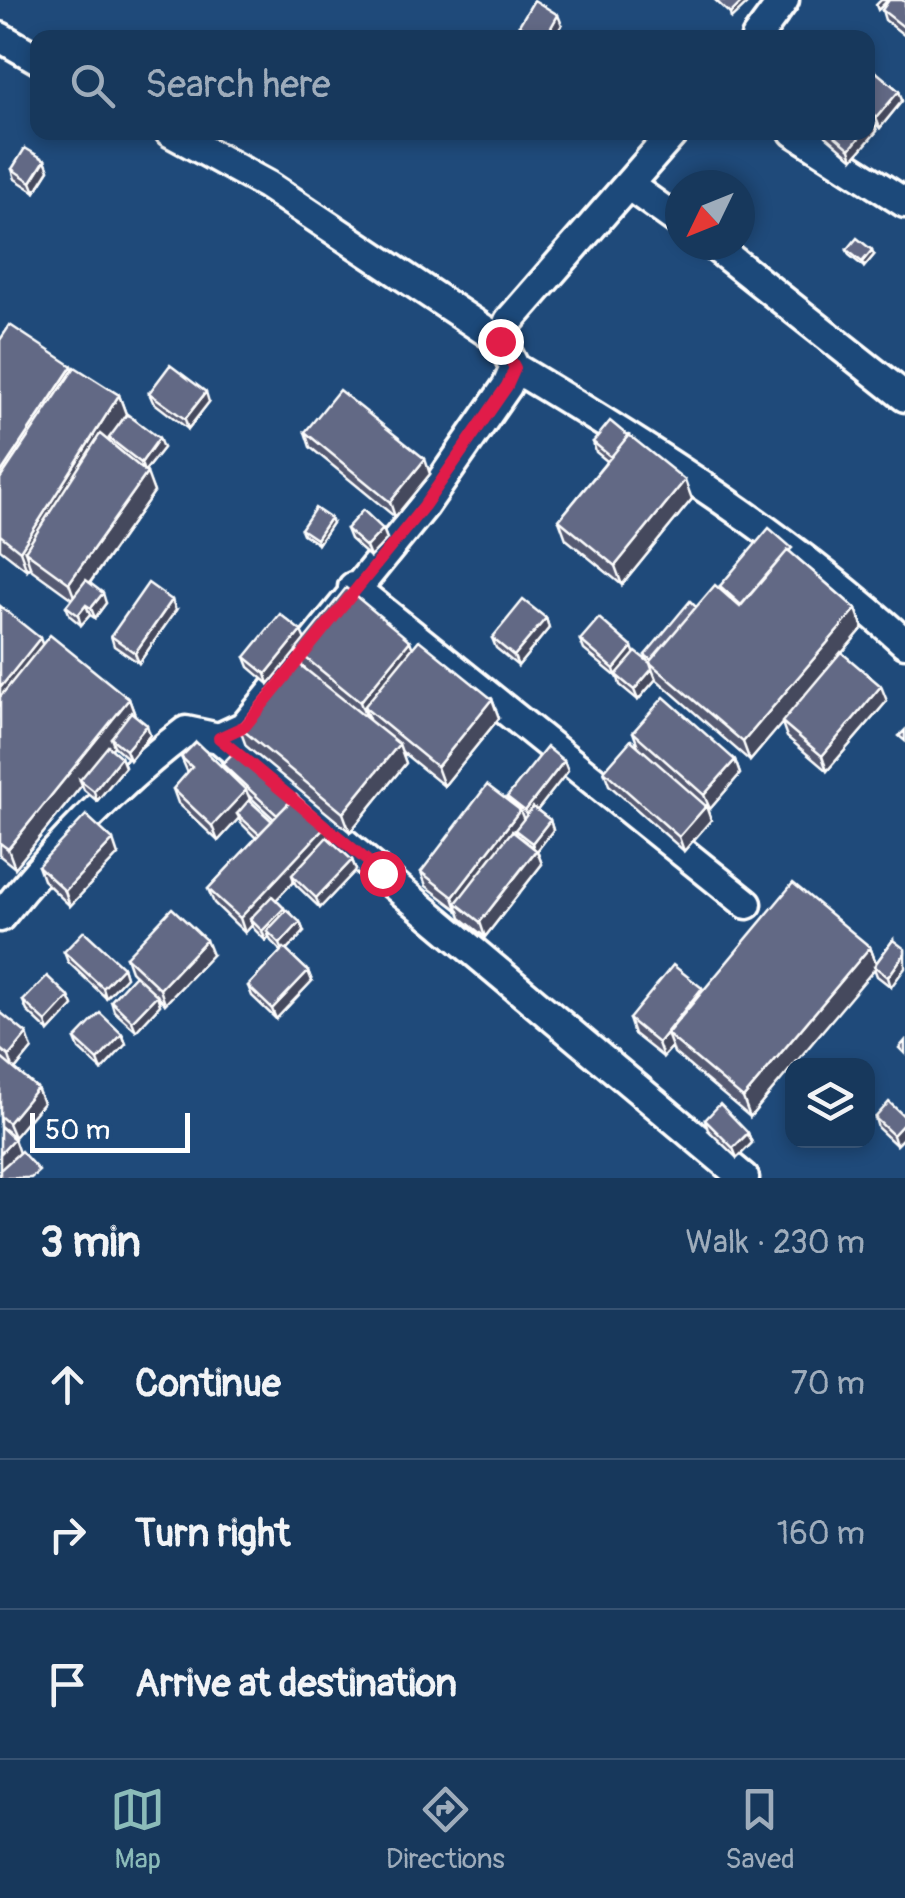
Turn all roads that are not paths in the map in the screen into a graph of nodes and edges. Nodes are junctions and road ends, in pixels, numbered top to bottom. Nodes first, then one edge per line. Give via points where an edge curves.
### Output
1 (784, 0) edge
2 (762, 30) edge
3 (0, 37) edge
4 (30, 54) edge
5 (185, 140) edge
6 (667, 140) edge
7 (807, 140) edge
8 (628, 185) junction
9 (905, 203) edge
10 (665, 211) edge
11 (731, 260) edge
12 (500, 341) junction
13 (515, 368) junction
14 (905, 397) edge
15 (353, 588) junction
16 (905, 643) edge
17 (219, 738) junction
18 (746, 904) dead end
19 (0, 917) edge
20 (744, 1178) edge

1 - 2 street
3 - 4 street
5 - 12 street via 267,184
6 - 8 street
7 - 9 street
8 - 10 street
8 - 12 street via 508,322
11 - 14 street
12 - 13 street
13 - 15 street via 424,506
13 - 16 street via 664,457 784,543
15 - 17 street via 245,726
15 - 18 street
17 - 19 street via 186,731 158,752 58,844
17 - 20 street

